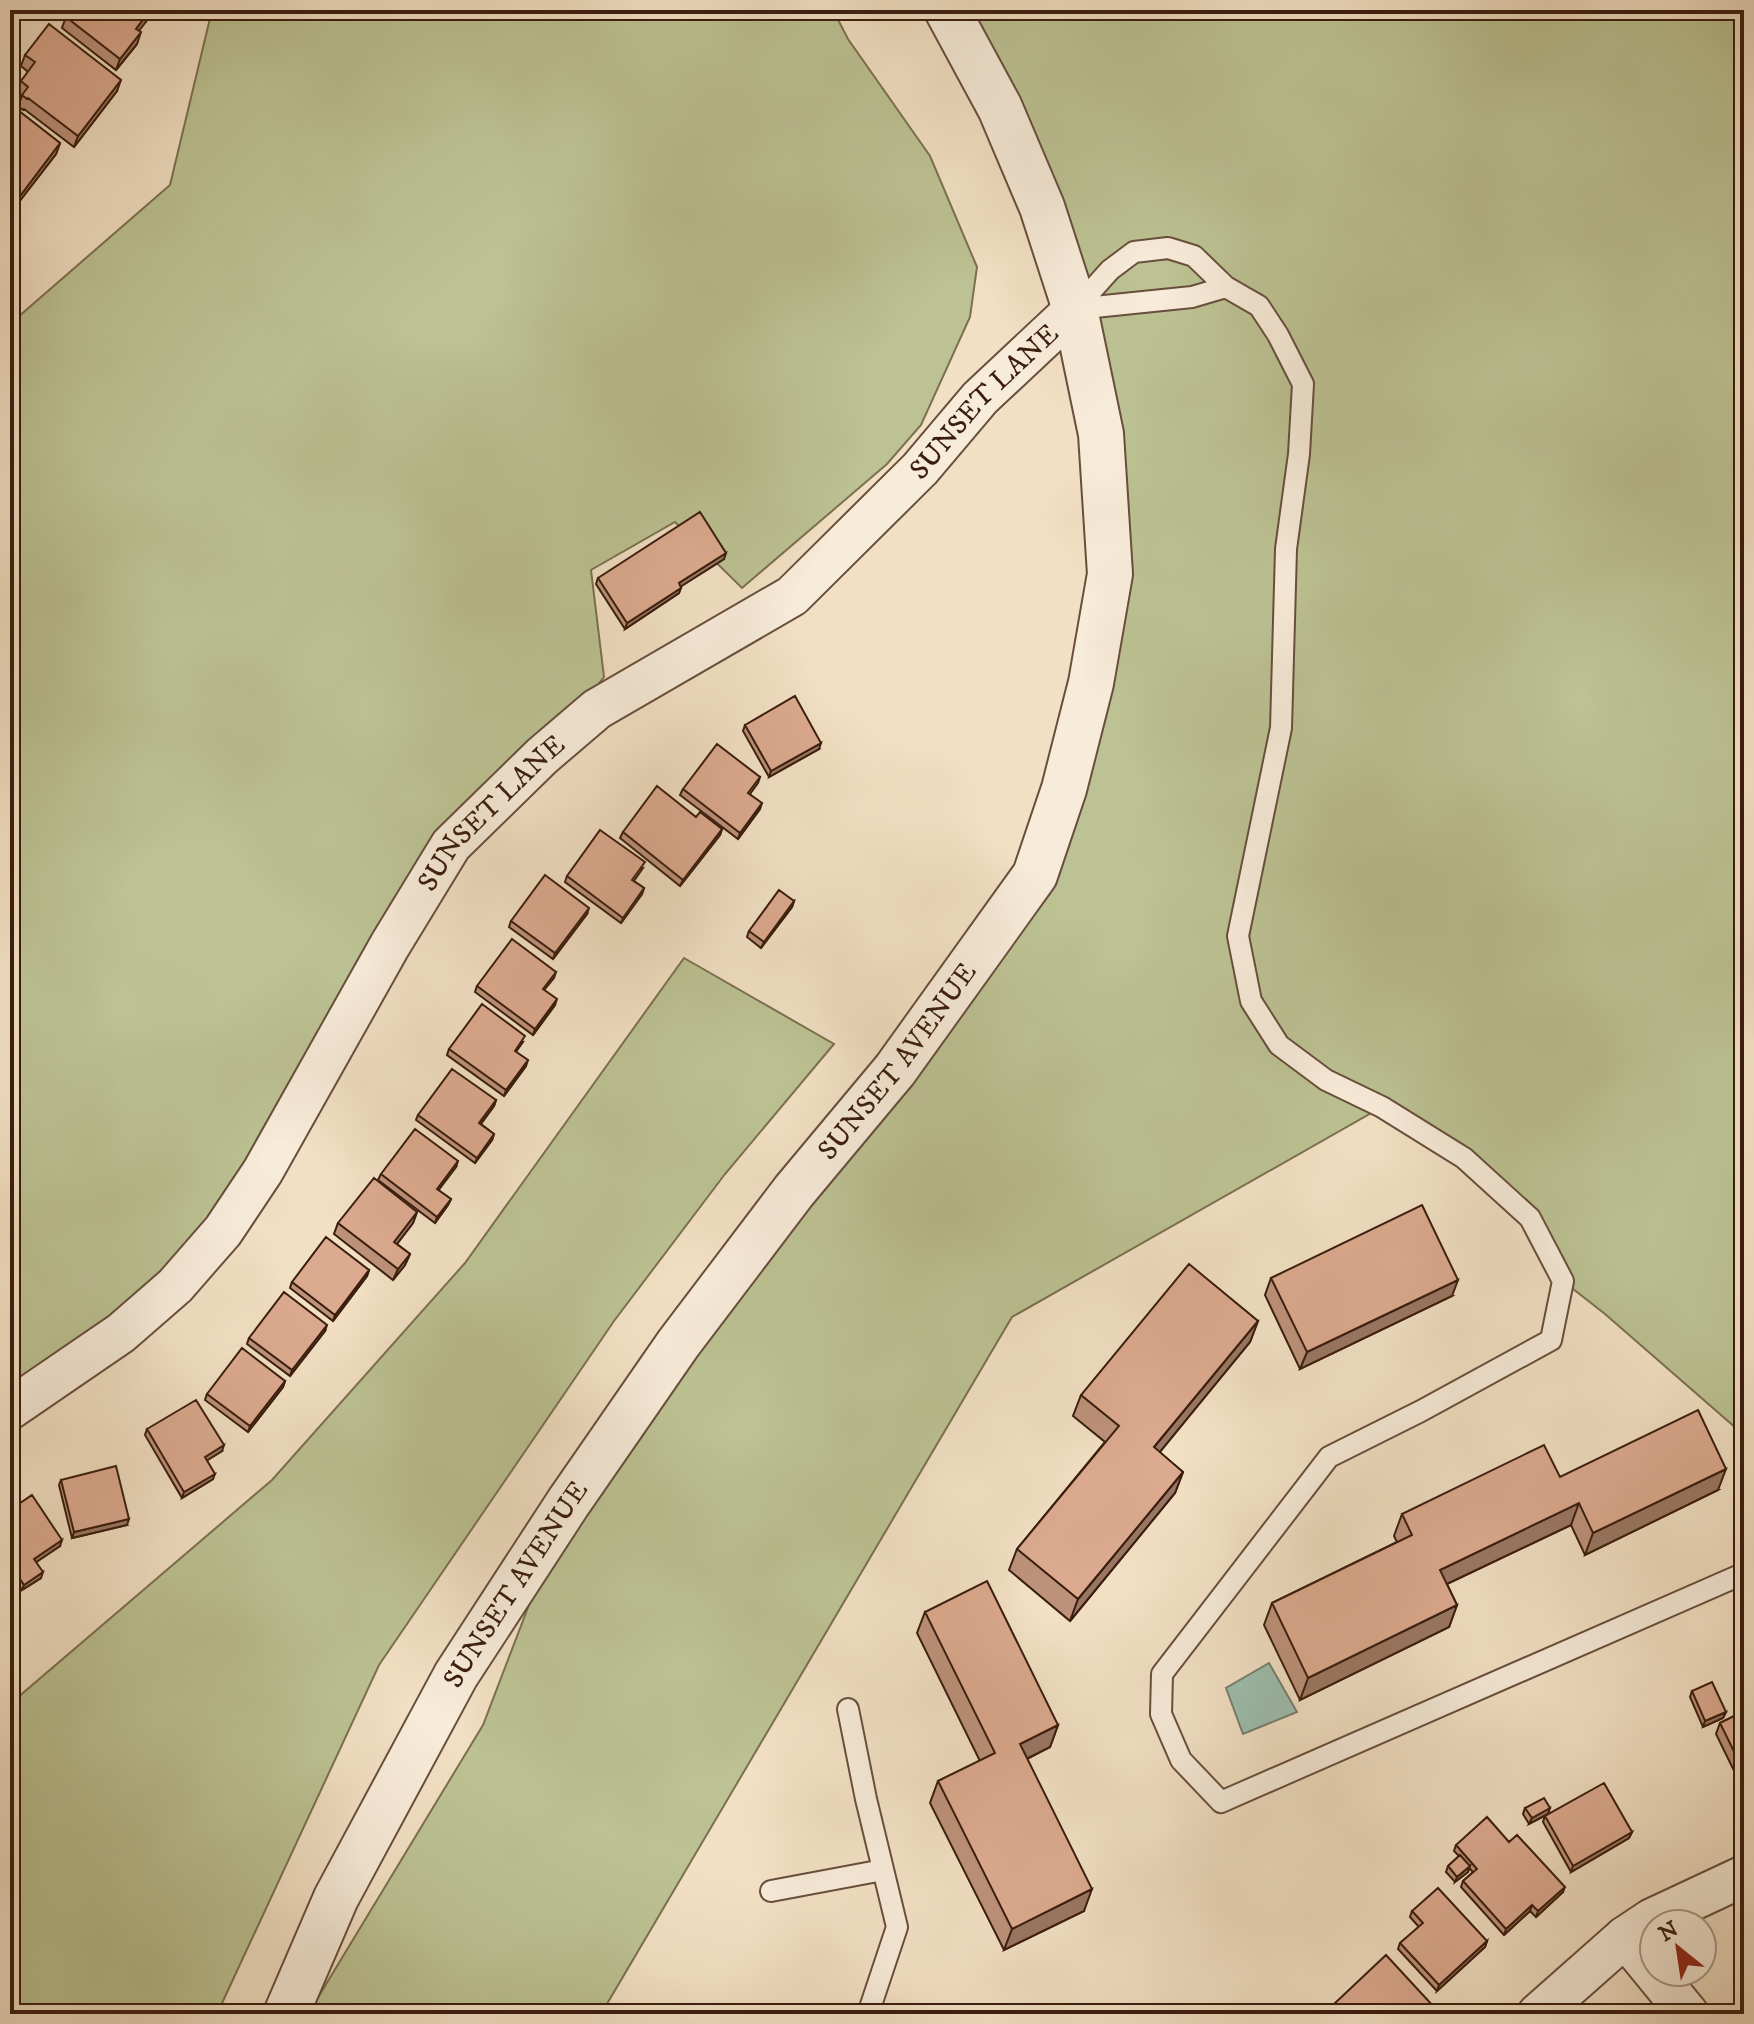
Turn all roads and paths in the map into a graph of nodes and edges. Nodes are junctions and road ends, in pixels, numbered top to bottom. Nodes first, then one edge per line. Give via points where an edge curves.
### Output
1 (947, 10) edge
2 (1226, 287) junction
3 (1075, 309) junction
4 (10, 1409) edge
5 (1738, 1576) dead end
6 (848, 1709) dead end
7 (883, 1870) junction
8 (1744, 1876) edge
9 (771, 1891) dead end
10 (1625, 1937) junction
11 (286, 2014) edge
12 (868, 2014) edge
13 (1538, 2014) edge
14 (1688, 2014) edge

1 - 3 street, SUNSET AVENUE via 1000,108 1042,207
2 - 3 lane via 1192,297
2 - 3 lane via 1194,256 1168,248 1134,252
2 - 5 lane via 1259,306 1303,384 1286,549 1281,728 1238,936 1251,1001 1279,1045 1326,1080 1382,1107 1464,1158 1530,1218 1563,1281 1551,1340 1329,1457 1162,1674 1161,1714 1181,1760 1221,1802
3 - 4 street, SUNSET LANE via 980,398 920,469 792,596 597,709 451,845 223,1231 175,1286 121,1333
3 - 11 street, SUNSET AVENUE via 1101,434 1110,574 1091,683 1035,875 895,1070 794,1191 678,1344 568,1503 456,1675 336,1898
6 - 7 lane
7 - 9 lane
7 - 12 lane via 897,1927
8 - 10 street
10 - 13 street
10 - 14 street

